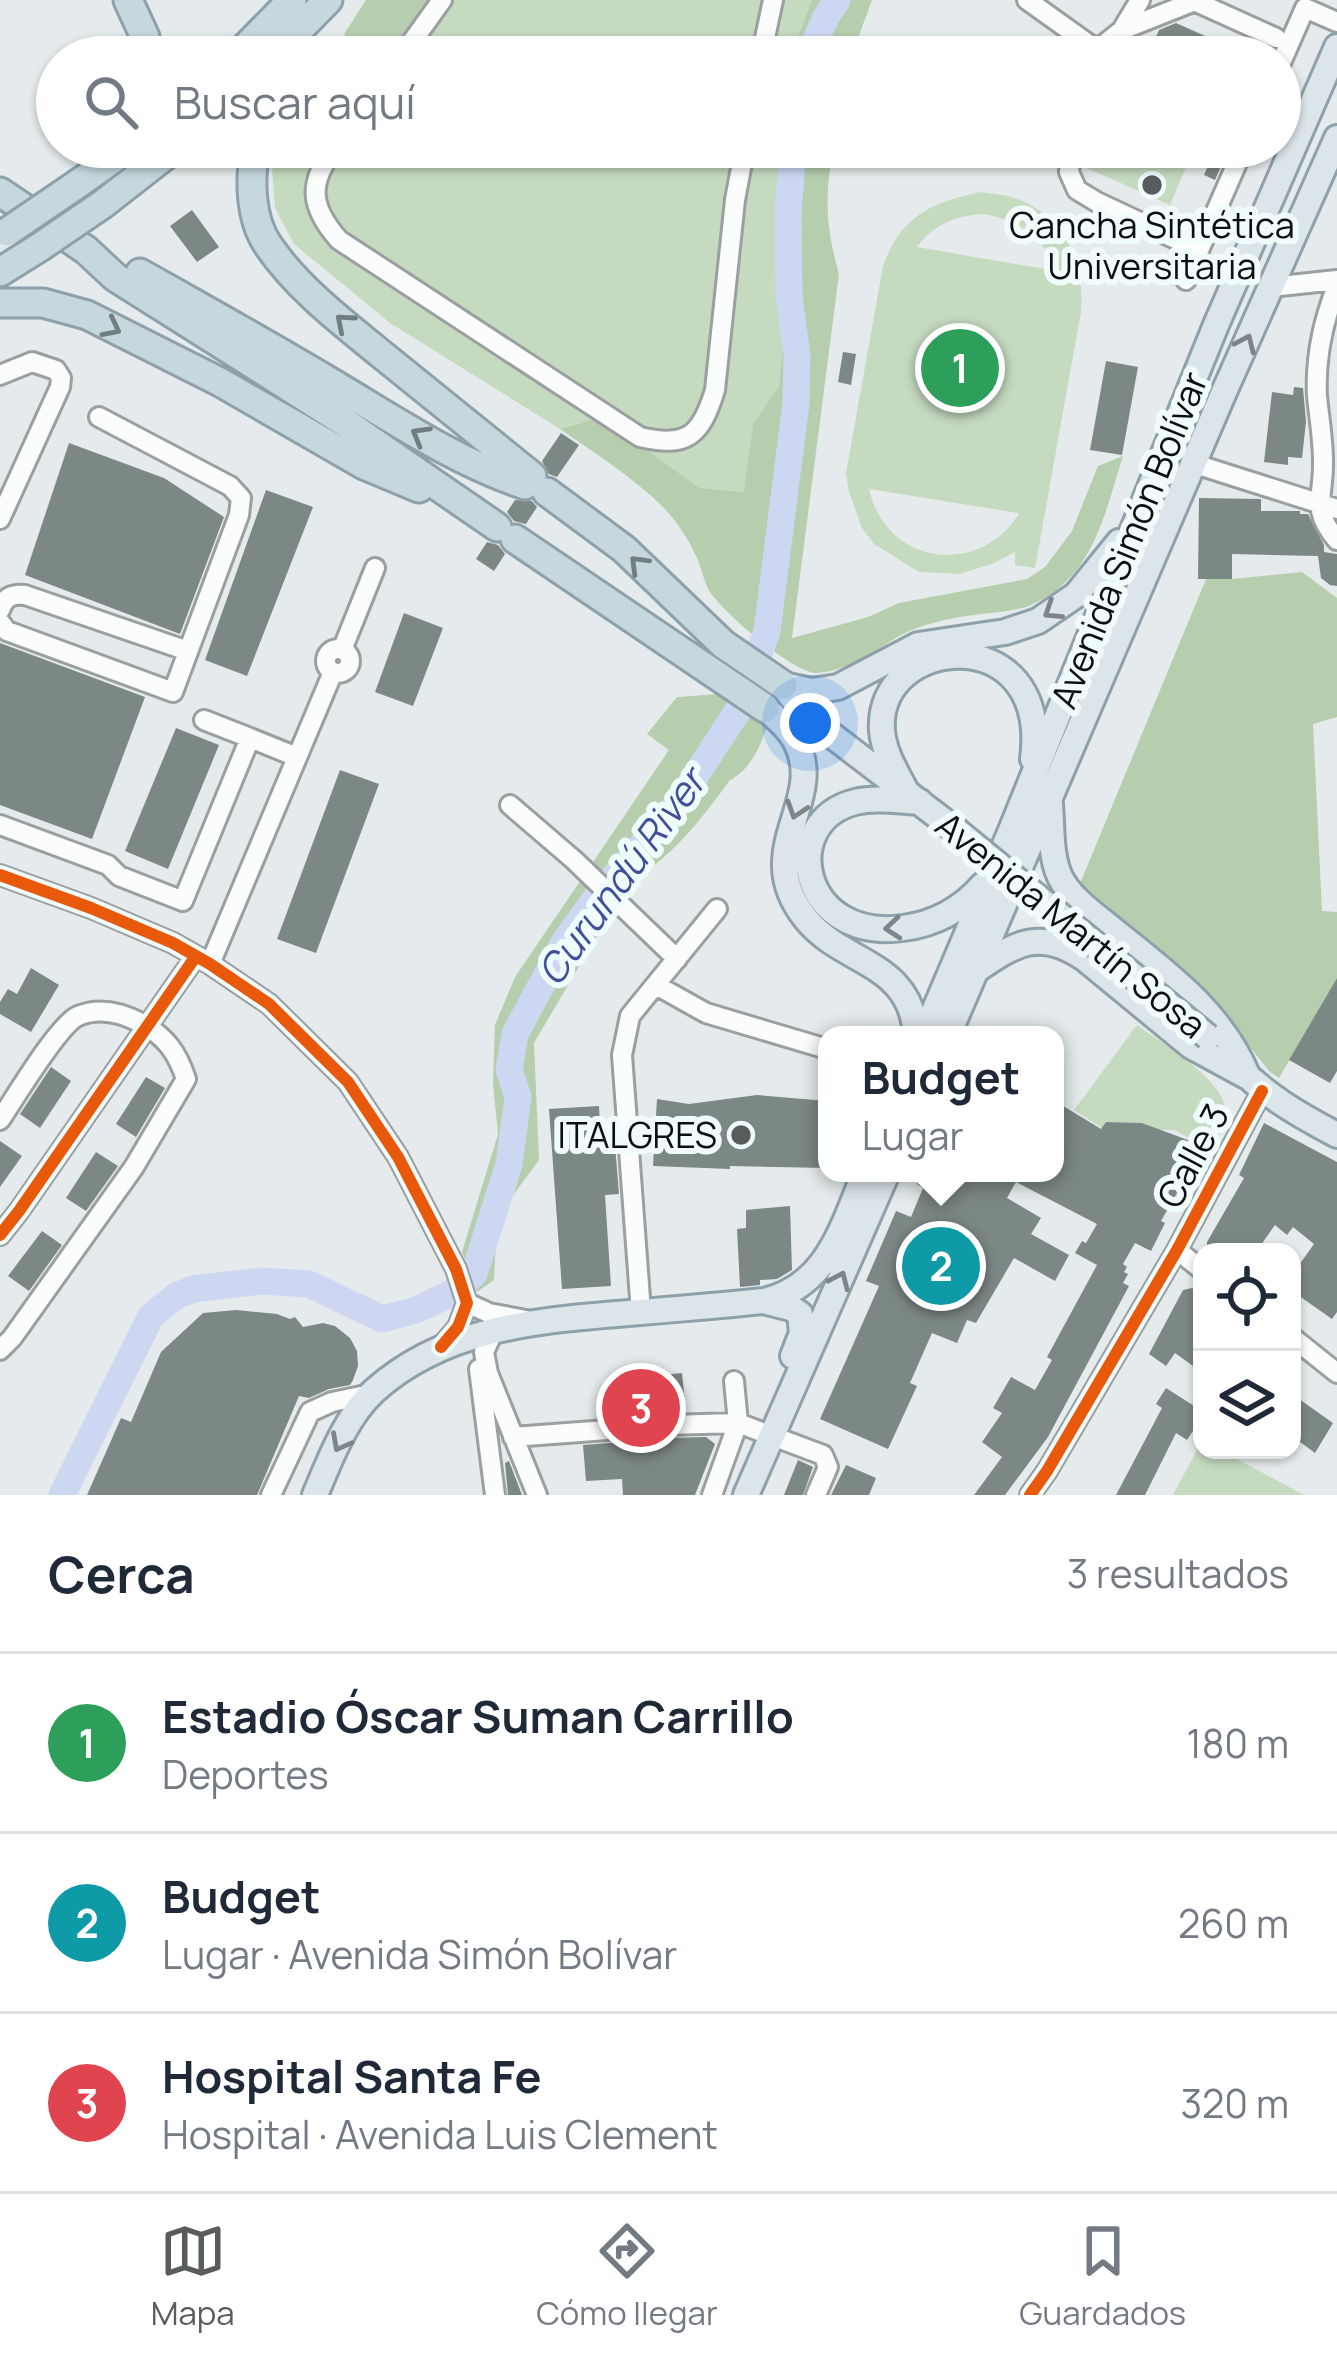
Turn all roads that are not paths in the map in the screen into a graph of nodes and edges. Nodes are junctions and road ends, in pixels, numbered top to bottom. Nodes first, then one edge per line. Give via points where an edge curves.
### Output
1 (128, 0) edge
2 (292, 0) edge
3 (332, 0) edge
4 (442, 0) edge
5 (773, 0) edge
6 (1027, 0) edge
7 (1140, 0) edge
8 (1193, 1) edge
9 (1337, 22) edge
10 (1122, 30) junction
11 (144, 36) edge
12 (257, 36) edge
13 (294, 36) edge
14 (311, 36) edge
15 (416, 36) edge
16 (765, 36) edge
17 (1073, 36) edge
18 (1116, 36) edge
19 (1272, 36) edge
20 (1293, 36) edge
21 (1337, 47) edge
22 (1301, 130) edge
23 (1335, 144) edge
24 (98, 168) edge
25 (149, 168) edge
26 (254, 168) edge
27 (323, 168) edge
28 (741, 168) edge
29 (1070, 168) edge
30 (1235, 168) edge
31 (1284, 168) edge
32 (0, 192) edge
33 (4, 234) edge
34 (86, 250) junction
35 (1199, 250) junction
36 (0, 272) edge
37 (1186, 280) dead end
38 (1337, 283) edge
39 (1271, 287) junction
40 (0, 303) edge
41 (0, 375) edge
42 (1328, 407) edge
43 (98, 416) dead end
44 (1330, 462) edge
45 (1195, 464) junction
46 (535, 484) junction
47 (1151, 489) junction
48 (1328, 505) edge
49 (471, 510) junction
50 (0, 519) edge
51 (1337, 540) edge
52 (376, 568) dead end
53 (0, 610) edge
54 (0, 622) edge
55 (188, 651) junction
56 (781, 683) junction
57 (763, 707) junction
58 (804, 714) junction
59 (204, 720) dead end
60 (250, 738) junction
61 (297, 757) junction
62 (1040, 791) junction
63 (913, 796) junction
64 (510, 805) dead end
65 (0, 825) edge
66 (992, 874) junction
67 (0, 875) edge
68 (717, 908) dead end
69 (677, 959) junction
70 (203, 960) junction
71 (978, 969) junction
72 (656, 985) junction
73 (917, 1026) edge
74 (924, 1026) edge
75 (952, 1026) edge
76 (148, 1027) junction
77 (818, 1046) edge
78 (1255, 1084) junction
79 (0, 1120) edge
80 (1337, 1135) edge
81 (861, 1182) edge
82 (883, 1182) edge
83 (0, 1235) edge
84 (1177, 1250) junction
85 (1193, 1263) edge
86 (466, 1300) junction
87 (764, 1301) junction
88 (641, 1312) junction
89 (537, 1321) junction
90 (494, 1330) junction
91 (448, 1344) junction
92 (1301, 1344) edge
93 (0, 1350) edge
94 (1337, 1373) edge
95 (734, 1381) dead end
96 (371, 1394) junction
97 (738, 1423) junction
98 (774, 1430) junction
99 (512, 1433) junction
100 (488, 1437) junction
101 (271, 1495) edge
102 (315, 1495) edge
103 (495, 1495) edge
104 (537, 1495) edge
105 (712, 1495) edge
106 (746, 1495) edge
107 (816, 1495) edge
108 (1030, 1495) edge

1 - 11 highway
2 - 12 highway
3 - 13 highway
3 - 14 highway
4 - 15 street
5 - 16 street
6 - 17 street
7 - 10 street
8 - 10 street
8 - 19 street
9 - 20 street via 1305,8
10 - 18 street
21 - 22 main road, Avenida Simón Bolívar
23 - 39 main road, Avenida Simón Bolívar
24 - 33 highway, bridge
25 - 36 highway, bridge
46 -> 26 highway via 312,294 266,242
27 - 28 street via 315,199 339,240 640,436 662,442 696,429 715,390
29 - 35 street via 1077,190
30 - 35 street
31 - 47 main road, Avenida Simón Bolívar
32 - 34 highway
46 -> 34 highway via 499,476 431,442 118,260
34 - 49 highway via 115,277
35 - 37 street
38 - 39 street
38 - 42 street via 1320,339
45 -> 39 main road, Avenida Simón Bolívar
40 -> 49 highway via 44,303 87,315 364,466
41 - 50 street via 32,362 62,377
42 - 44 street
43 - 55 street via 241,498
44 - 48 street
45 - 48 street
45 - 62 main road, Avenida Simón Bolívar
56 -> 46 highway via 723,644 624,550
47 -> 56 main road via 1088,581 1038,621 918,645 838,687
47 - 62 main road, Avenida Simón Bolívar
48 - 51 street via 1327,528
49 - 57 highway
52 - 61 street via 342,650 327,656 333,673
53 - 55 street via 13,594 25,596
54 - 55 street via 173,692
56 - 58 main road, Avenida Martín Sosa
57 - 58 main road, Avenida Martín Sosa
57 -> 73 main road via 794,738 804,764 785,849 793,900 816,930 891,978
58 - 63 main road, Avenida Martín Sosa
59 - 60 street
60 - 61 street
60 - 65 street via 183,901
61 - 70 street
62 - 63 main road via 1026,694 995,664 955,656 913,669 886,703 883,737
62 - 66 main road, Avenida Simón Bolívar
62 - 71 main road, Avenida Simón Bolívar
62 - 78 main road via 1067,889 1197,999
66 -> 63 main road via 949,915 910,928 868,929 826,908 809,867 825,820 843,806
63 - 78 main road, Avenida Martín Sosa, bridge via 1208,1036
64 - 69 street
66 - 74 main road, Avenida Simón Bolívar
67 - 70 street
68 - 69 street
69 - 72 street
70 - 76 street
70 - 86 street via 269,1004 348,1082 398,1156
71 - 75 main road, Avenida Simón Bolívar
71 - 78 main road via 1028,942 1066,947 1192,1046
72 - 77 street via 706,1013
72 - 88 street via 630,1016 622,1055
76 - 79 street via 123,1014 74,1017
76 - 83 street
76 - 93 street via 178,1054 187,1079 134,1167
78 - 80 main road, Avenida Martín Sosa
78 - 84 street, Calle 3
81 - 87 main road via 813,1277
98 -> 82 main road
84 - 85 street
84 - 108 street, Calle 3
86 - 89 street via 488,1313
86 - 91 street
87 - 88 main road
87 - 98 main road via 802,1319
88 - 89 main road
89 - 90 main road
90 - 91 main road
90 - 99 street via 484,1352
91 - 96 main road
91 - 100 street via 478,1359
92 - 94 street
95 - 97 street
96 - 101 street via 310,1412
96 -> 102 main road
97 - 98 street
97 - 99 street
97 - 105 street
98 - 106 main road
98 - 107 street via 823,1455 828,1466
99 - 100 street via 500,1427
99 - 104 street
100 - 103 street

